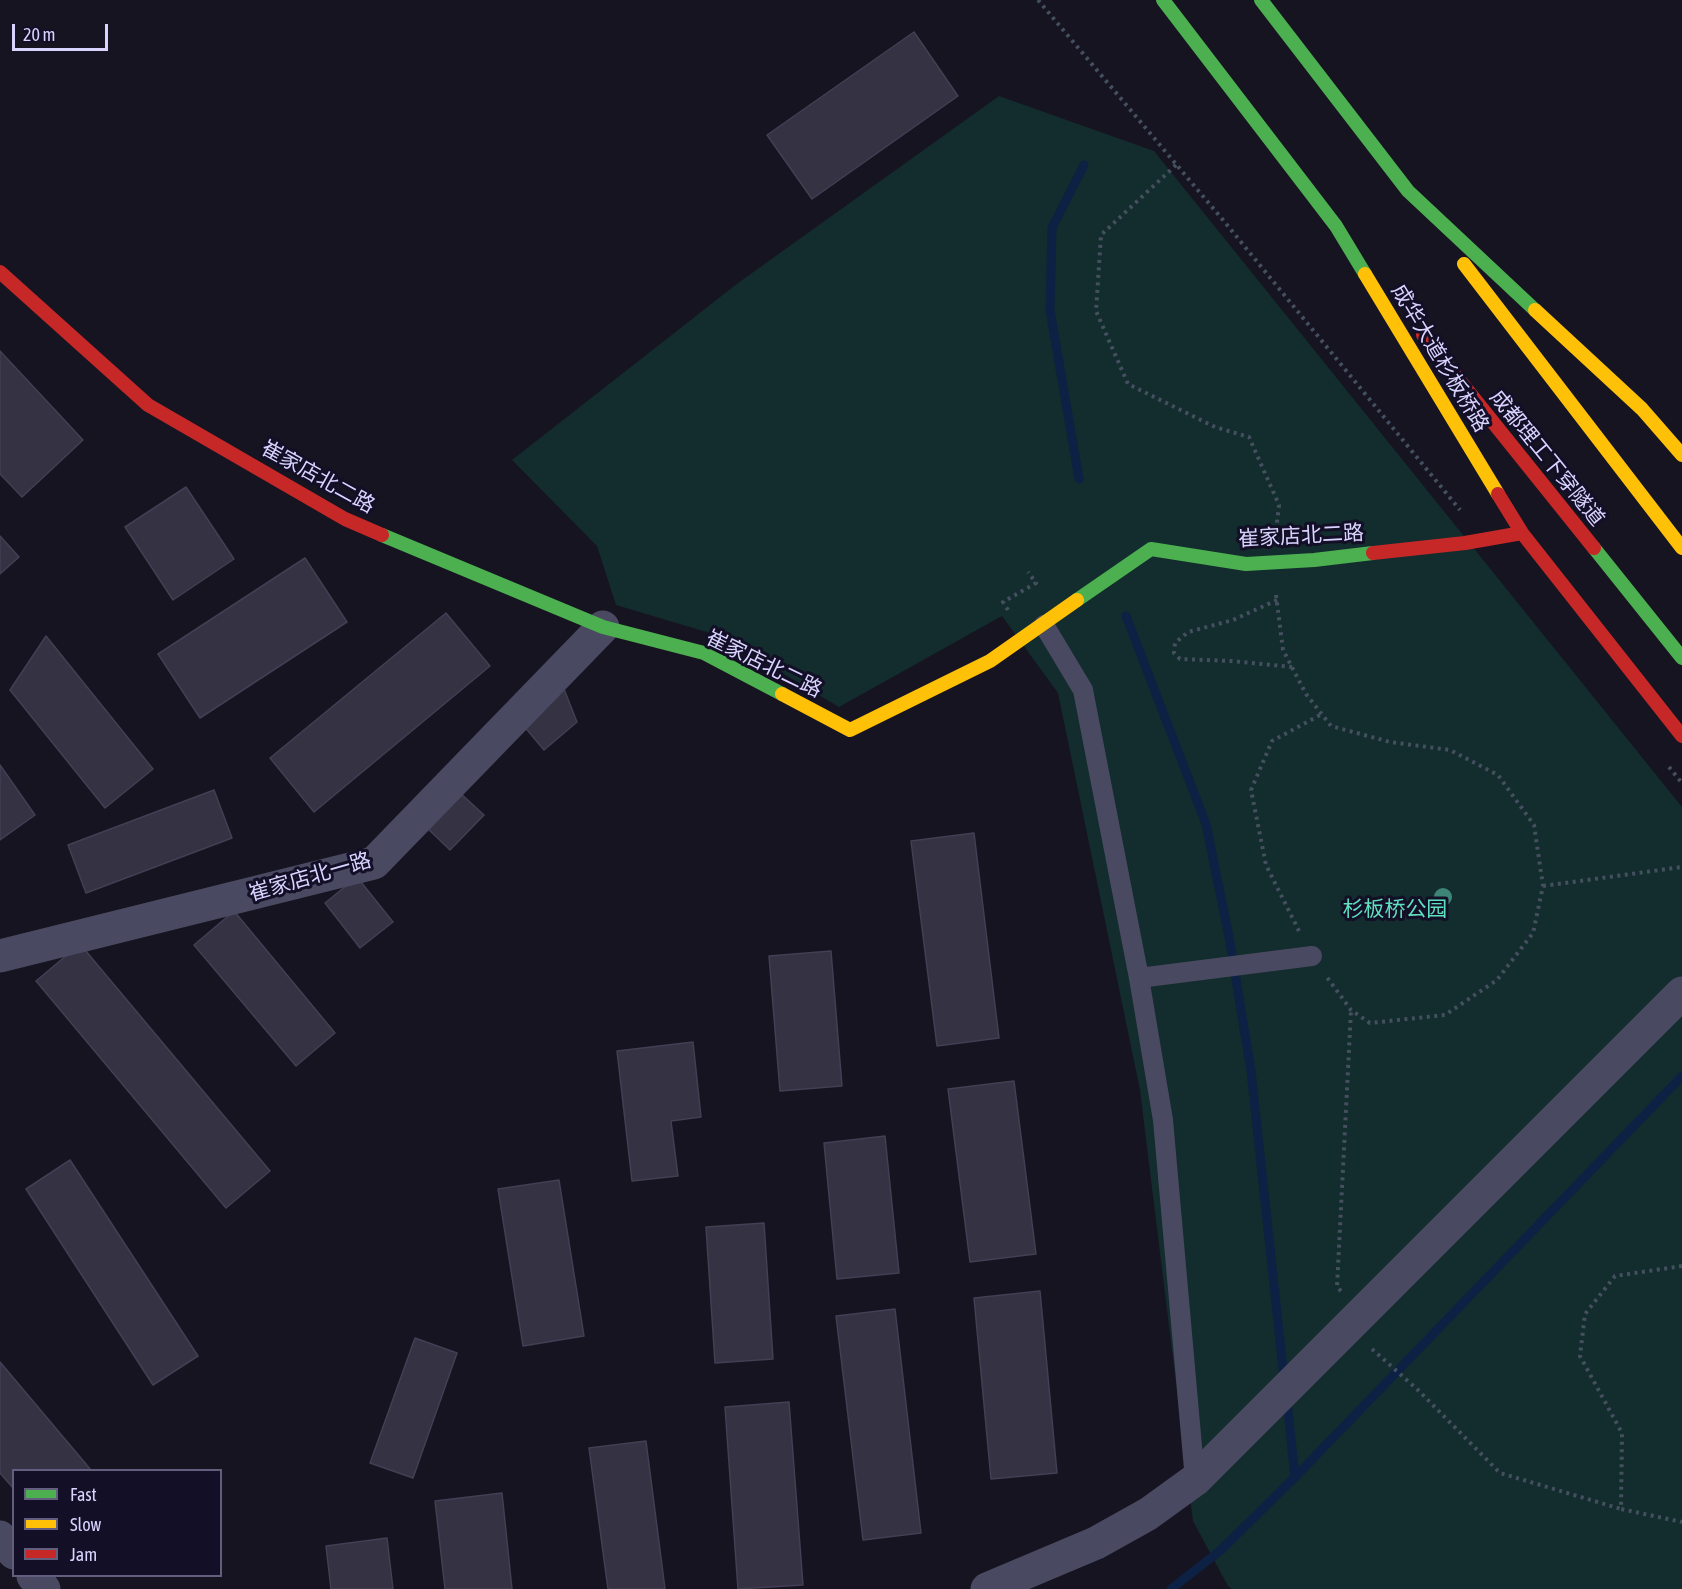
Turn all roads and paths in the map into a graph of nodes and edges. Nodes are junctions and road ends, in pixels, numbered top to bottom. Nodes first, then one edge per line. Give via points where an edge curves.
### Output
1 (1038, 0) edge
2 (1162, 0) edge
3 (1261, 0) edge
4 (1176, 165) junction
5 (1408, 191) junction
6 (1336, 226) junction
7 (0, 272) edge
8 (1401, 308) dead end
9 (1416, 327) dead end
10 (1682, 455) edge
11 (1522, 533) junction
12 (1483, 539) junction
13 (1682, 548) edge
14 (1272, 563) junction
15 (1277, 600) junction
16 (1044, 625) junction
17 (603, 627) junction
18 (1682, 658) edge
19 (1292, 667) junction
20 (1322, 714) junction
21 (1682, 736) edge
22 (1667, 765) dead end
23 (1682, 783) edge
24 (1682, 867) edge
25 (1543, 886) junction
26 (0, 956) edge
27 (1312, 956) junction
28 (1139, 978) junction
29 (1682, 993) edge
30 (1351, 1010) junction
31 (1682, 1266) edge
32 (1362, 1312) junction
33 (1195, 1480) junction
34 (1621, 1509) junction
35 (1682, 1522) edge
36 (0, 1537) edge
37 (12, 1551) edge
38 (35, 1577) edge
39 (44, 1589) edge
40 (987, 1589) edge

1 - 4 path
2 - 6 main road, 成华大道杉板桥路
3 - 5 main road
4 - 12 path
4 - 14 path via 1101,235 1096,311 1128,384 1215,427 1249,436 1280,505
5 - 10 main road via 1642,409
5 - 13 main road
6 - 8 main road
6 - 11 main road, 成华大道杉板桥路
7 - 17 main road, 崔家店北二路 via 148,405 345,519
9 - 18 main road, 成都理工下穿隧道
11 - 12 main road, 崔家店北二路
11 - 21 main road, 成华大道杉板桥路
12 - 14 main road, 崔家店北二路
14 - 15 path
14 - 16 main road, 崔家店北二路 via 1246,564 1151,549
15 - 19 path via 1283,650
15 - 19 path via 1233,620 1188,632 1175,643 1174,652 1180,659
16 - 17 main road, 崔家店北二路 via 990,661 850,730 704,654
16 - 28 lane via 1083,690
17 - 26 street, 崔家店北一路 via 374,863
19 - 20 path
20 - 25 path via 1331,726 1390,741 1450,750 1498,775 1534,825
20 - 27 path via 1272,741 1251,790 1266,865
22 - 23 path
24 - 25 path
25 - 30 path via 1533,933 1497,980 1445,1015 1370,1023
27 - 28 lane
27 - 30 path
28 - 33 lane via 1163,1120
29 - 32 street
30 - 32 path via 1337,1287
31 - 34 path via 1615,1276 1585,1314 1580,1356 1622,1433
32 - 33 street
32 - 34 path via 1385,1333 1371,1348 1500,1473
33 - 40 street via 1148,1514 1095,1543
34 - 35 path
36 - 37 street
38 - 39 street

